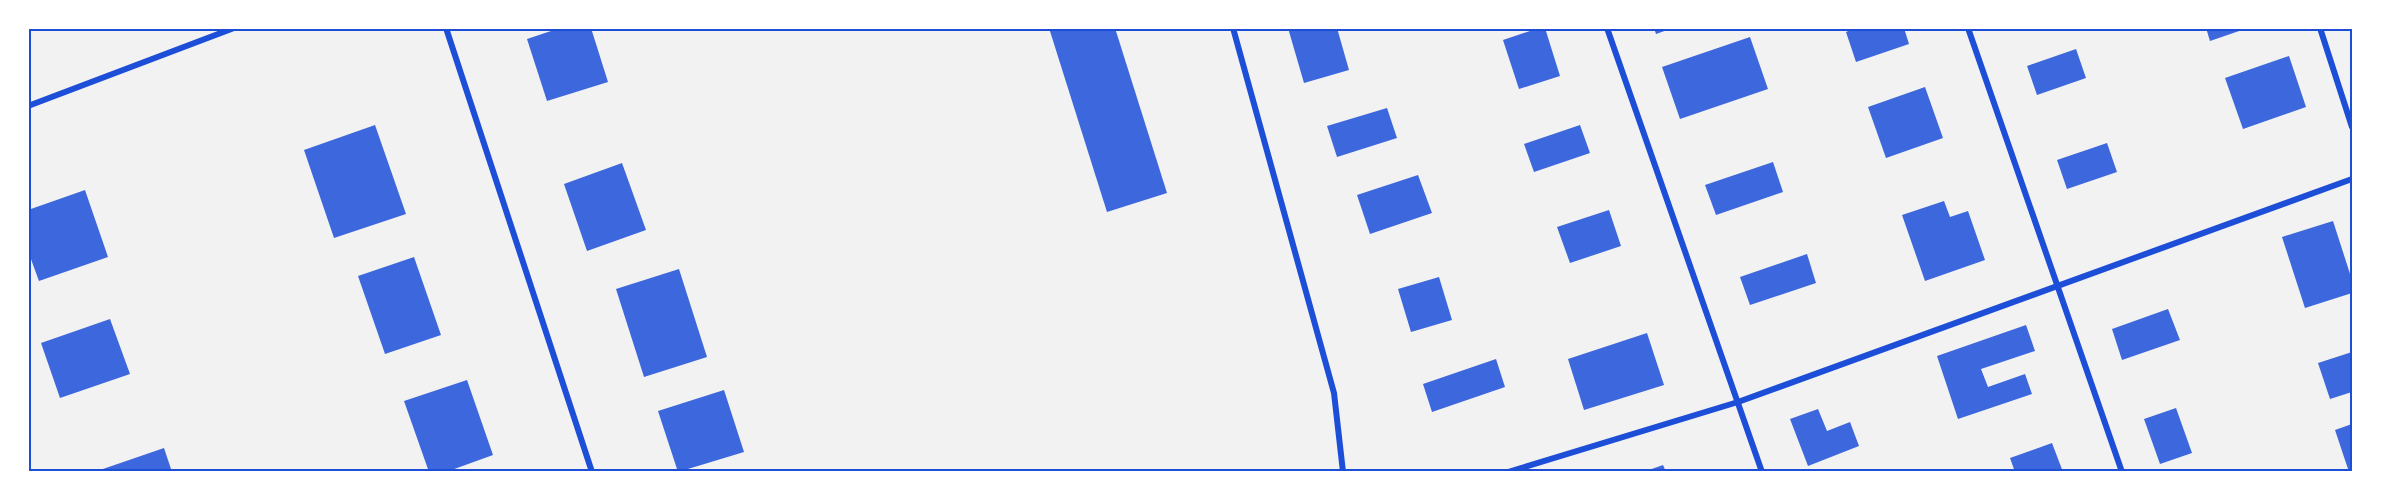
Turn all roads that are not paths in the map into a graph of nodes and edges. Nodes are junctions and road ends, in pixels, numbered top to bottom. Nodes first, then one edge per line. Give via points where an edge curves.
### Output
1 (234, 28) edge
2 (446, 28) edge
3 (1233, 28) edge
4 (1607, 28) edge
5 (1968, 28) edge
6 (2320, 28) edge
7 (28, 106) edge
8 (2352, 127) edge
9 (2352, 179) edge
10 (2057, 285) junction
11 (1738, 402) junction
12 (592, 471) edge
13 (1343, 471) edge
14 (1508, 471) edge
15 (1762, 471) edge
16 (2122, 471) edge

1 - 7 street
2 - 12 street
3 - 13 street via 1334,393
4 - 11 street
5 - 10 street
6 - 8 street
9 - 10 street
10 - 11 street
10 - 16 street
11 - 14 street
11 - 15 street

